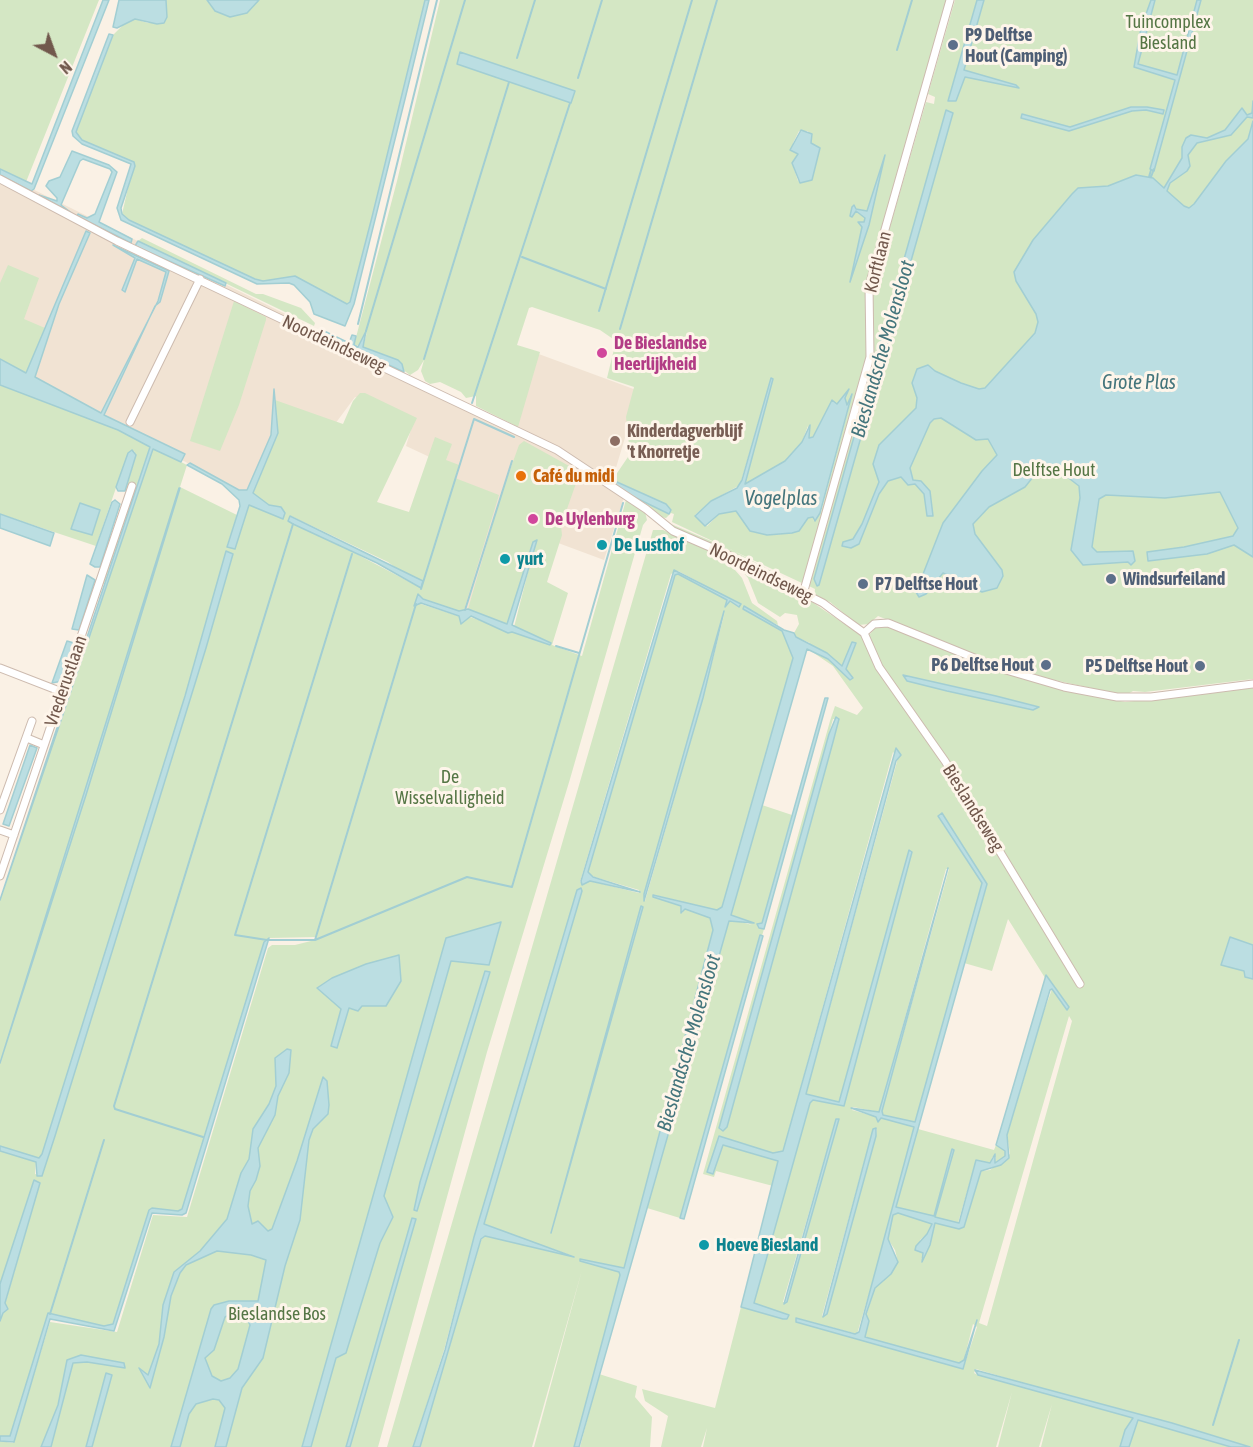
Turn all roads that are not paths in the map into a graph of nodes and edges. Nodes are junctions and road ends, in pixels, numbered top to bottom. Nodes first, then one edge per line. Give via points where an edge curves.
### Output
1 (950, 0) edge
2 (0, 179) edge
3 (200, 279) junction
4 (130, 422) dead end
5 (132, 486) dead end
6 (803, 594) junction
7 (864, 633) junction
8 (0, 668) edge
9 (1253, 684) edge
10 (62, 692) junction
11 (32, 721) dead end
12 (27, 738) junction
13 (44, 745) junction
14 (0, 810) edge
15 (0, 830) edge
16 (14, 835) junction
17 (0, 876) edge
18 (1080, 984) dead end

1 - 6 street, Korftlaan via 869,286 870,357
2 - 3 street, Noordeindseweg via 117,241
3 - 4 street
3 - 6 street, Noordeindseweg via 556,450 669,528
5 - 10 street, Vrederustlaan
6 - 7 street, Noordeindseweg via 829,607
7 - 9 street via 874,624 888,623 999,668 1117,697 1151,697
7 - 18 street, Bieslandseweg via 879,667 945,761
8 - 10 street
10 - 13 street, Vrederustlaan
11 - 12 street
12 - 13 street
12 - 14 street
13 - 16 street, Vrederustlaan
15 - 16 street
16 - 17 street, Vrederustlaan

